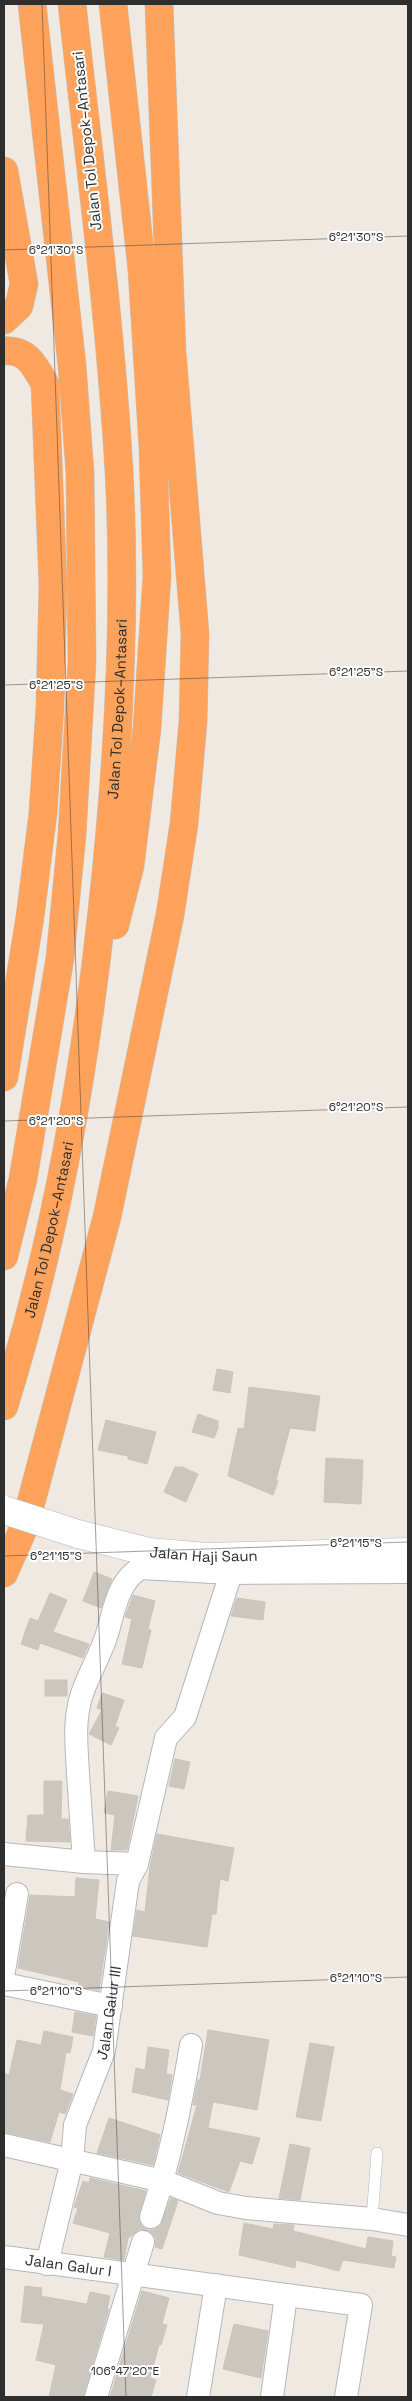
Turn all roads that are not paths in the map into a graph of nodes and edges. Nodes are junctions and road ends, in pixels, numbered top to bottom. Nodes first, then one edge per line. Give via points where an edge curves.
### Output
1 (25, 4) edge
2 (32, 4) edge
3 (72, 4) edge
4 (113, 4) edge
5 (159, 4) edge
6 (41, 85) junction
7 (4, 171) edge
8 (4, 320) edge
9 (4, 351) edge
10 (91, 1018) junction
11 (4, 1077) edge
12 (4, 1256) edge
13 (4, 1406) edge
14 (4, 1510) edge
15 (408, 1552) edge
16 (408, 1572) edge
17 (4, 1573) edge
18 (231, 1573) junction
19 (4, 1854) edge
20 (84, 1862) junction
21 (137, 1864) junction
22 (17, 1894) dead end
23 (4, 1971) edge
24 (4, 1984) edge
25 (111, 2006) junction
26 (191, 2045) dead end
27 (4, 2145) edge
28 (377, 2153) dead end
29 (72, 2160) junction
30 (163, 2181) junction
31 (151, 2217) dead end
32 (372, 2219) junction
33 (408, 2225) edge
34 (143, 2242) dead end
35 (4, 2257) edge
36 (47, 2264) junction
37 (132, 2276) junction
38 (216, 2285) junction
39 (286, 2296) junction
40 (96, 2397) edge
41 (198, 2397) edge
42 (272, 2397) edge
43 (346, 2397) edge

1 - 6 highway
2 - 6 highway
3 - 10 highway, Jalan Tol Depok–Antasari via 119,473 121,656 112,828
4 - 10 highway via 142,270 157,576 147,728 130,866
5 - 17 highway via 172,352 195,634 193,722 184,824 170,916 107,1217 25,1524
6 - 12 highway via 65,281 80,473 82,662 72,835 60,958 23,1179
7 - 8 highway via 24,284 19,306
9 - 11 highway via 11,350 31,359 45,384 53,585 43,813
10 - 13 highway, Jalan Tol Depok–Antasari via 59,1194
14 - 15 street, Jalan Haji Saun, bridge via 149,1552 206,1557
16 - 18 street
18 - 20 street via 142,1568 126,1580 78,1710 76,1740
18 - 21 street, Jalan Galur III via 185,1717 166,1738
19 - 20 street
20 - 21 street
21 - 25 street, Jalan Galur III via 128,1881
22 - 23 street
24 - 25 street
25 - 29 street, Jalan Galur III via 103,2057 75,2125
26 - 30 street
27 - 29 street
28 - 32 lane
29 - 30 street
29 - 36 street, Jalan Galur III
30 - 31 street
30 - 32 street via 218,2203
32 - 33 street
34 - 37 street
35 - 36 street, Jalan Galur I
36 - 37 street, Jalan Galur I
37 - 38 street, Jalan Galur I
37 - 40 street
38 - 39 street, Jalan Galur I
38 - 41 street
39 - 42 street
39 - 43 street, Jalan Galur I via 361,2306

